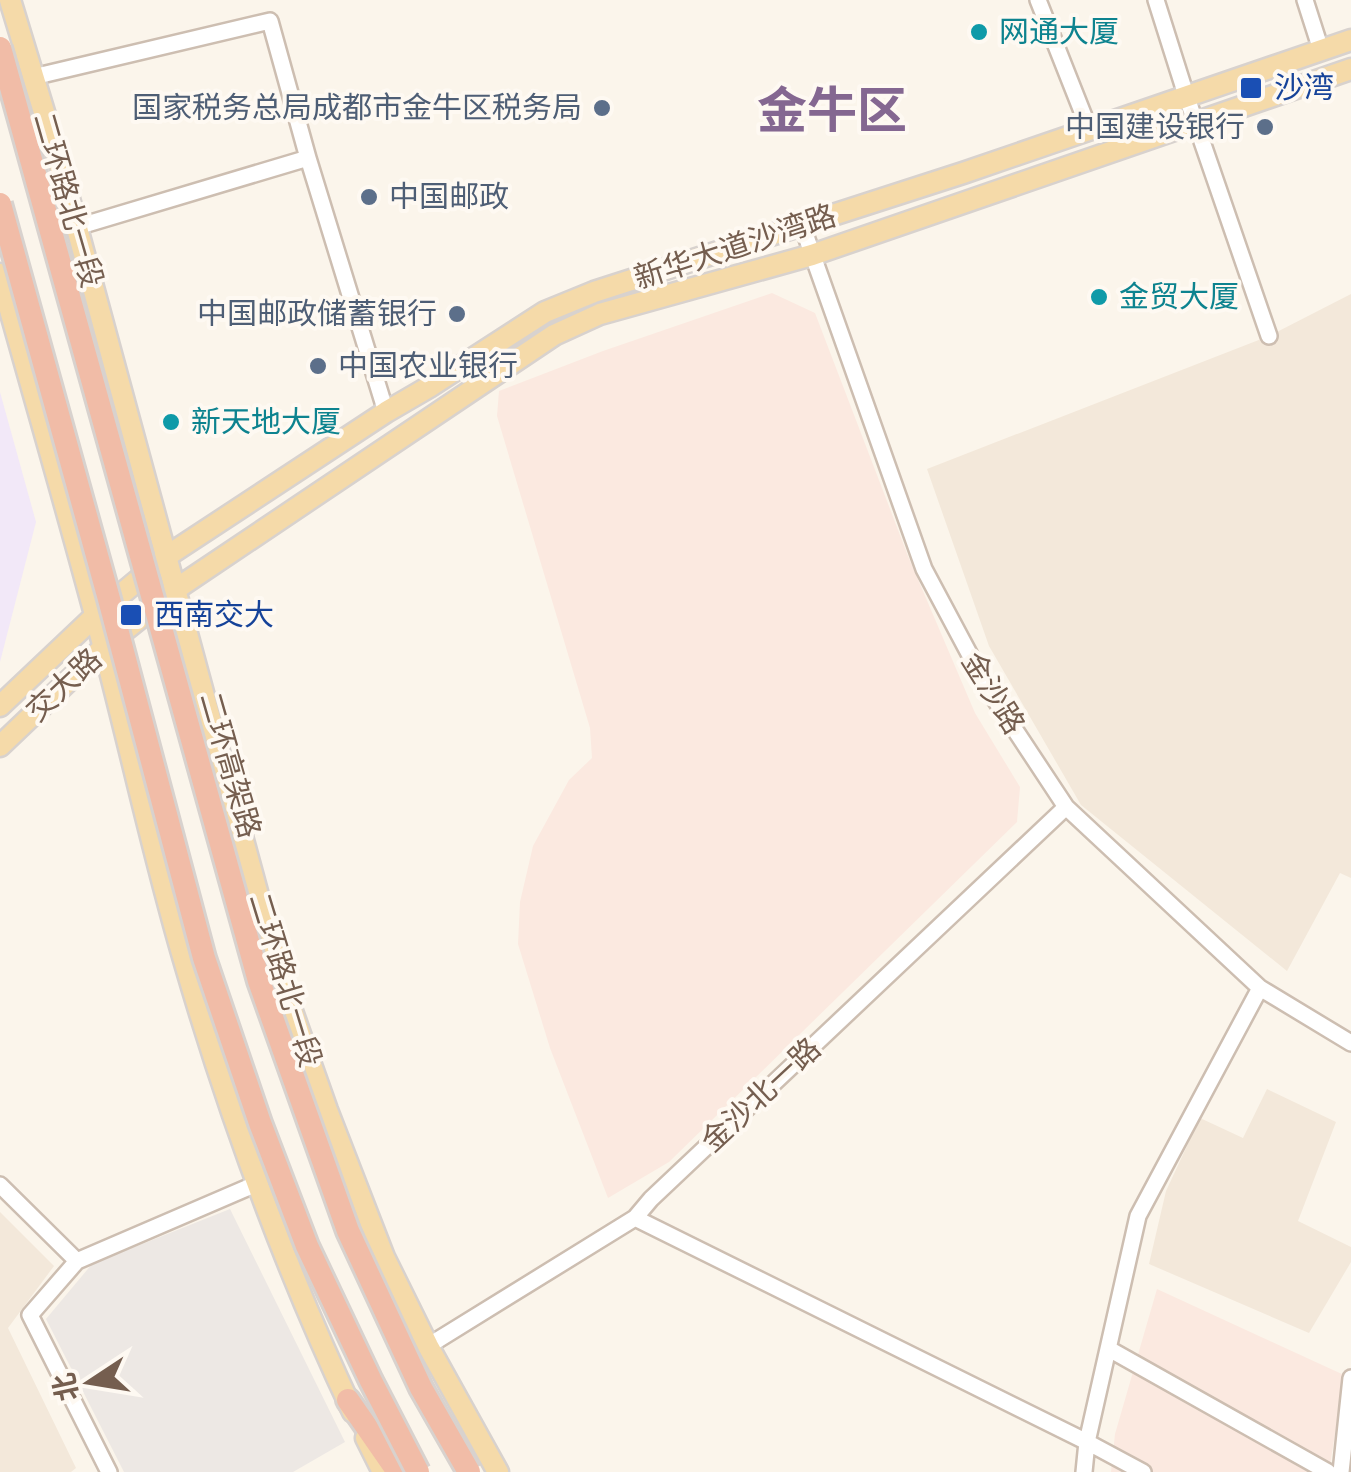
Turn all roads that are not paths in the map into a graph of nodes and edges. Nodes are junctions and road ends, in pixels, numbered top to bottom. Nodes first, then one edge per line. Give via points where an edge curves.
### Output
1 (10, 0) edge
2 (1038, 0) edge
3 (1156, 0) edge
4 (1305, 0) edge
5 (1351, 40) edge
6 (0, 48) edge
7 (1321, 50) junction
8 (1351, 69) edge
9 (34, 78) junction
10 (1186, 96) junction
11 (1197, 123) junction
12 (1090, 129) junction
13 (308, 158) junction
14 (0, 204) edge
15 (802, 225) junction
16 (77, 228) junction
17 (812, 255) junction
18 (0, 274) edge
19 (1270, 336) dead end
20 (386, 412) junction
21 (167, 556) junction
22 (176, 588) junction
23 (95, 616) junction
24 (104, 647) junction
25 (0, 706) edge
26 (0, 746) edge
27 (1066, 807) junction
28 (1260, 988) junction
29 (1351, 1043) edge
30 (256, 1184) junction
31 (0, 1185) edge
32 (636, 1218) junction
33 (76, 1261) junction
34 (428, 1346) junction
35 (1108, 1348) junction
36 (1351, 1378) edge
37 (348, 1400) junction
38 (1088, 1442) junction
39 (109, 1472) edge
40 (383, 1472) edge
41 (398, 1472) edge
42 (418, 1472) edge
43 (469, 1472) edge
44 (498, 1472) edge
45 (1084, 1472) edge
46 (1143, 1472) edge
47 (1328, 1472) edge
48 (1341, 1472) edge

1 - 9 main road, 二环路北一段
2 - 12 street
3 - 10 street
4 - 7 street
5 - 7 main road, 新华大道沙湾路
6 - 43 highway, 二环高架路, bridge via 259,981 348,1231 421,1388
7 - 10 main road, 新华大道沙湾路
8 - 11 main road, 新华大道沙湾路
9 - 13 street via 270,21
9 - 16 main road, 二环路北一段
10 - 11 street
10 - 12 main road, 新华大道沙湾路
11 - 17 main road, 新华大道沙湾路
11 - 19 street
12 - 15 main road, 新华大道沙湾路
13 - 16 street
13 - 20 street
14 - 42 highway, bridge via 204,958 307,1246
15 - 17 street, 金沙路
15 - 20 main road, 新华大道沙湾路 via 544,312
16 - 21 main road, 二环路北一段
17 - 22 main road, 新华大道沙湾路 via 600,314 554,336
17 - 27 street, 金沙路 via 924,569 988,689
18 - 23 main road
20 - 21 main road, 新华大道沙湾路
21 - 22 main road, 二环路北一段
21 - 23 main road, 交大路
22 - 24 main road, 交大路
22 - 34 main road, 二环路北一段 via 281,980 384,1258
23 - 24 main road
23 - 25 main road, 交大路
24 - 26 main road, 交大路
24 - 30 main road via 182,956
27 - 28 street, 金沙路
27 - 32 street, 金沙北一路
28 - 29 street, 金沙路
28 - 35 street via 1138,1216
30 - 33 street
30 - 37 main road
31 - 33 street
32 - 34 street, 金沙北一路
32 - 38 street
33 - 39 street via 30,1315
34 - 44 main road, 二环路北一段
35 - 38 street
35 - 47 street
36 - 48 street
37 - 40 main road
37 - 41 highway
38 - 45 street
38 - 46 street

